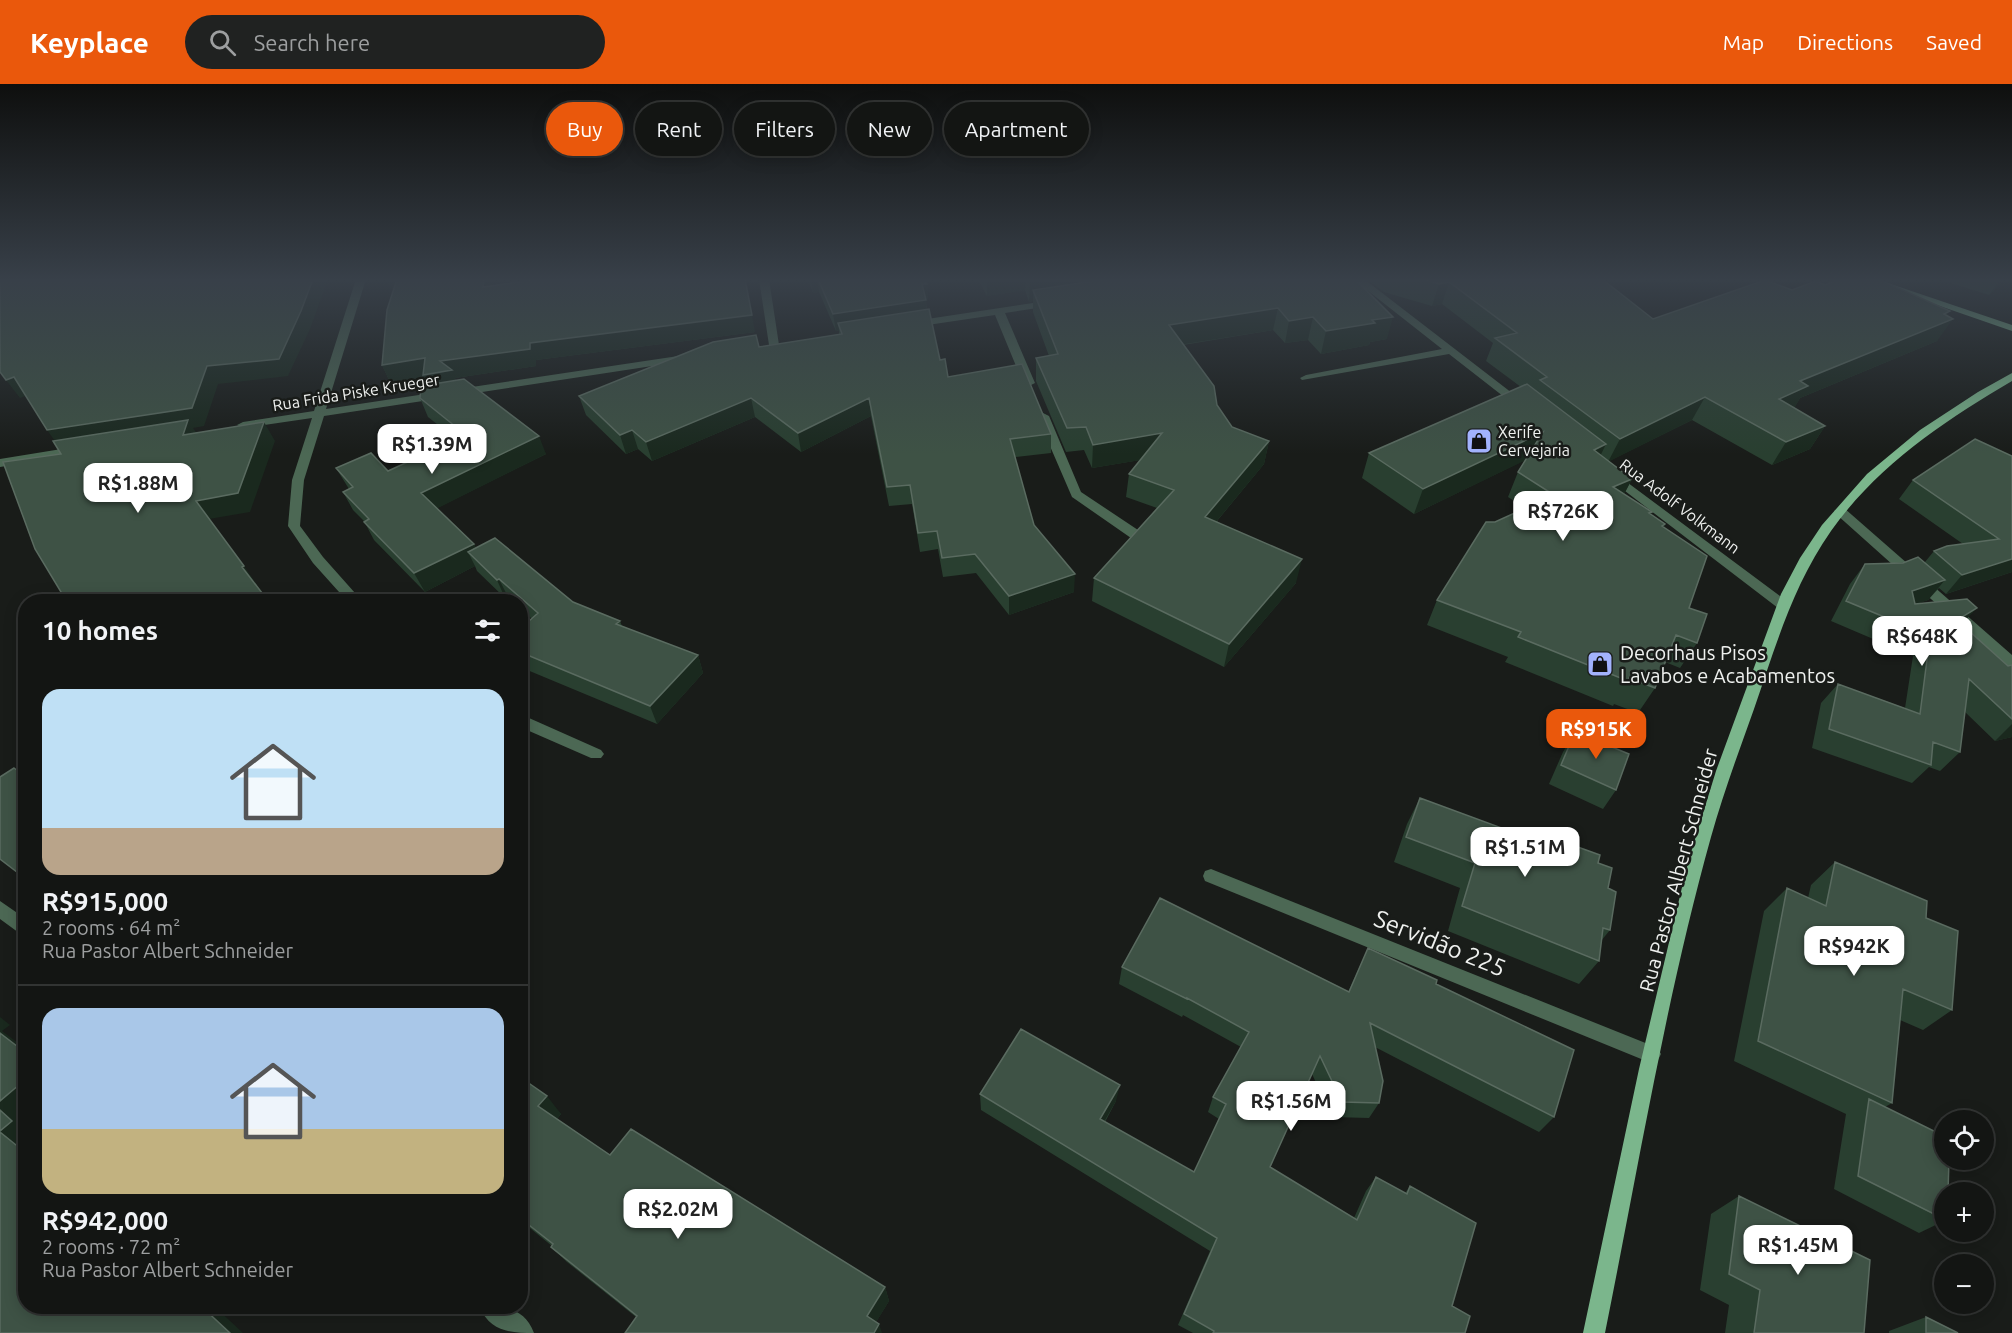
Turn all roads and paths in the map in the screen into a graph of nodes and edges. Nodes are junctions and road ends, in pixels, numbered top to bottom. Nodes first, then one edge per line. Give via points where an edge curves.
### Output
1 (342, 337) edge
2 (773, 337) edge
3 (1010, 337) edge
4 (1432, 337) edge
5 (774, 345) edge
6 (1450, 351) junction
7 (692, 357) edge
8 (2012, 376) edge
9 (1306, 378) dead end
10 (1526, 409) edge
11 (317, 414) junction
12 (235, 427) edge
13 (94, 448) edge
14 (0, 463) edge
15 (1602, 467) edge
16 (1840, 511) junction
17 (1136, 535) edge
18 (349, 594) edge
19 (1783, 605) junction
20 (2012, 663) edge
21 (528, 724) edge
22 (596, 754) dead end
23 (1211, 876) dead end
24 (0, 909) edge
25 (18, 924) edge
26 (1652, 1054) junction
27 (500, 1314) edge
28 (523, 1333) edge
29 (1594, 1333) edge

1 - 11 street
2 - 5 street
3 - 17 street via 1076,494
4 - 6 street
6 - 9 street
6 - 10 street
7 - 11 street, Rua Frida Piske Krueger
8 - 16 main road, Rua Pastor Albert Schneider via 1919,435 1881,465
11 - 12 street, Rua Frida Piske Krueger
11 - 18 street via 298,480 294,526
13 - 14 street
15 - 19 street, Rua Adolf Volkmann
16 - 19 main road, Rua Pastor Albert Schneider via 1807,557
16 - 20 street
19 - 26 main road, Rua Pastor Albert Schneider via 1716,794 1684,911
21 - 22 street
23 - 26 street, Servidão 225
24 - 25 street
26 - 29 main road, Rua Pastor Albert Schneider
27 - 28 street

